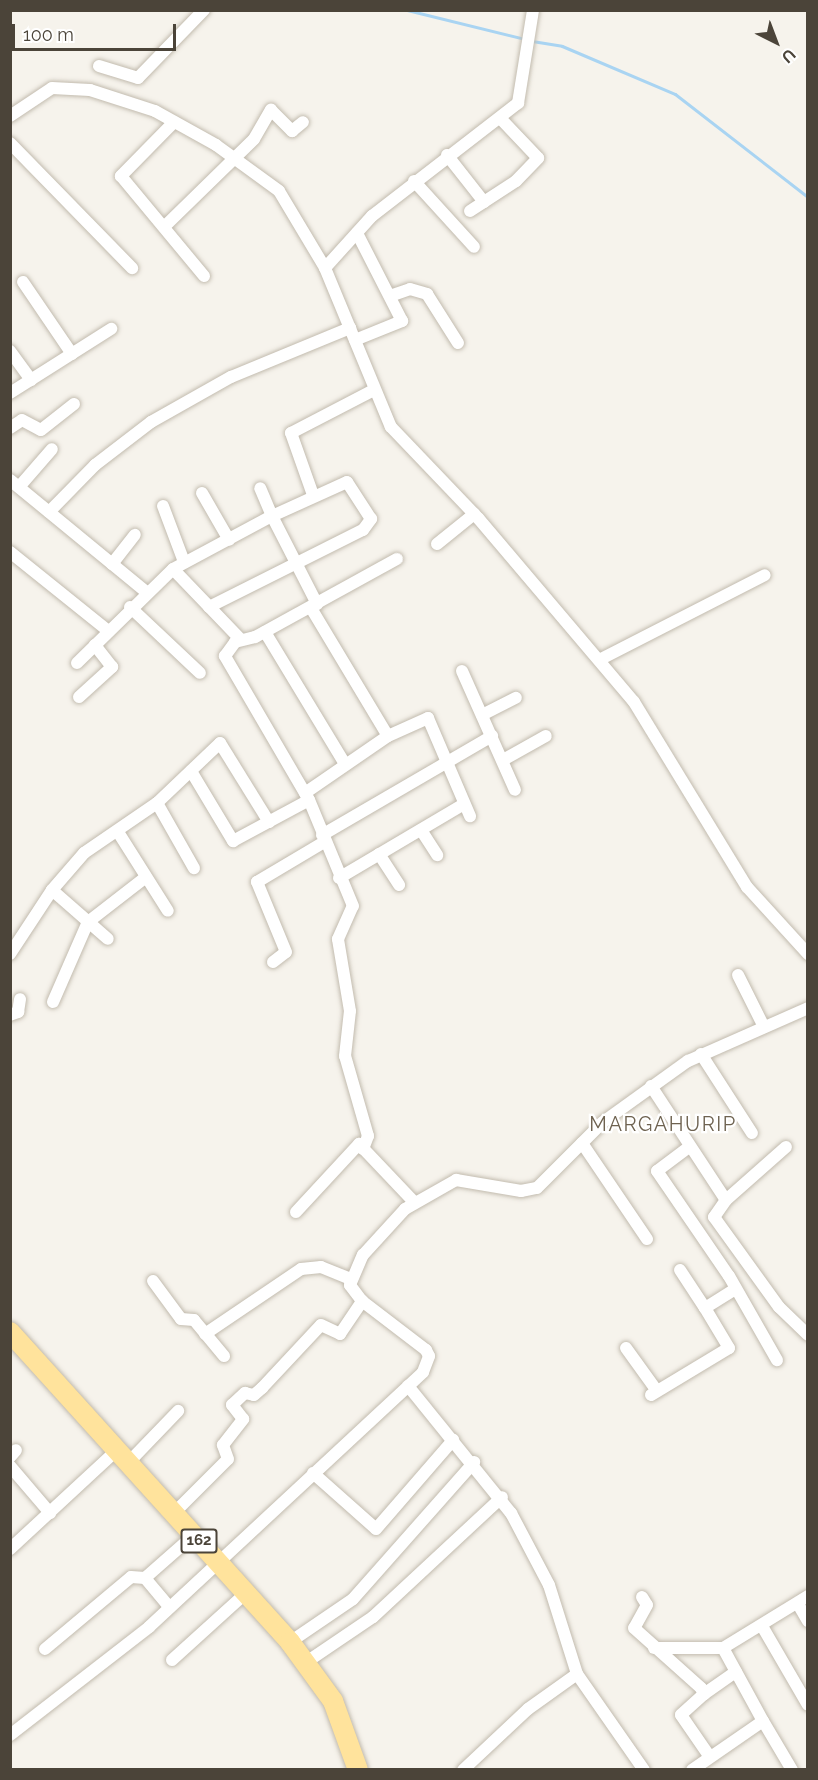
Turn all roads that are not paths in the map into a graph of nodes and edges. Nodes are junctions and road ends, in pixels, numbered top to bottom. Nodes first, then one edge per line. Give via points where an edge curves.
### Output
1 (204, 10) edge
2 (531, 16) edge
3 (99, 66) dead end
4 (10, 116) edge
5 (501, 119) junction
6 (174, 122) junction
7 (303, 122) dead end
8 (10, 143) edge
9 (447, 155) junction
10 (235, 159) junction
11 (414, 181) junction
12 (484, 201) junction
13 (470, 211) dead end
14 (165, 226) junction
15 (357, 233) junction
16 (474, 247) dead end
17 (132, 268) dead end
18 (325, 268) junction
19 (204, 276) dead end
20 (23, 282) dead end
21 (390, 296) junction
22 (350, 328) junction
23 (111, 329) dead end
24 (355, 340) junction
25 (458, 343) dead end
26 (10, 351) edge
27 (72, 354) junction
28 (30, 380) junction
29 (374, 390) junction
30 (10, 393) edge
31 (74, 404) dead end
32 (10, 428) edge
33 (52, 449) dead end
34 (15, 484) edge
35 (260, 488) dead end
36 (202, 493) dead end
37 (313, 495) junction
38 (163, 506) dead end
39 (49, 512) junction
40 (474, 513) junction
41 (272, 516) junction
42 (135, 535) dead end
43 (229, 540) junction
44 (437, 544) dead end
45 (10, 552) edge
46 (397, 559) dead end
47 (184, 562) junction
48 (112, 564) junction
49 (296, 565) junction
50 (173, 569) junction
51 (765, 574) dead end
52 (145, 591) junction
53 (314, 606) junction
54 (130, 607) junction
55 (209, 607) junction
56 (107, 630) junction
57 (265, 632) junction
58 (241, 640) junction
59 (95, 645) junction
60 (599, 660) junction
61 (77, 663) dead end
62 (462, 671) dead end
63 (200, 673) dead end
64 (79, 697) dead end
65 (516, 698) dead end
66 (482, 715) junction
67 (492, 735) junction
68 (387, 736) junction
69 (546, 736) dead end
70 (446, 759) junction
71 (503, 760) junction
72 (345, 764) junction
73 (190, 771) junction
74 (515, 790) dead end
75 (307, 796) junction
76 (157, 803) junction
77 (464, 804) junction
78 (470, 816) dead end
79 (269, 822) junction
80 (421, 830) junction
81 (118, 832) junction
82 (323, 839) junction
83 (379, 854) junction
84 (437, 855) dead end
85 (194, 868) dead end
86 (146, 878) junction
87 (339, 878) junction
88 (399, 885) dead end
89 (52, 890) junction
90 (168, 911) dead end
91 (88, 922) junction
92 (108, 939) dead end
93 (10, 954) edge
94 (807, 954) edge
95 (273, 962) dead end
96 (738, 975) dead end
97 (20, 999) dead end
98 (53, 1002) dead end
99 (807, 1008) edge
100 (10, 1015) edge
101 (763, 1025) junction
102 (701, 1054) junction
103 (651, 1086) junction
104 (752, 1133) dead end
105 (582, 1143) junction
106 (361, 1146) junction
107 (689, 1146) junction
108 (786, 1147) dead end
109 (726, 1200) junction
110 (414, 1202) junction
111 (296, 1212) dead end
112 (647, 1239) dead end
113 (680, 1270) dead end
114 (350, 1279) junction
115 (153, 1281) dead end
116 (736, 1289) junction
117 (362, 1301) junction
118 (705, 1308) junction
119 (205, 1334) junction
120 (807, 1335) edge
121 (14, 1341) edge
122 (626, 1348) dead end
123 (224, 1356) dead end
124 (777, 1360) dead end
125 (408, 1386) junction
126 (178, 1411) dead end
127 (453, 1440) junction
128 (123, 1456) junction
129 (474, 1462) junction
130 (10, 1466) edge
131 (313, 1473) junction
132 (502, 1497) junction
133 (50, 1513) junction
134 (174, 1513) junction
135 (194, 1535) junction
136 (10, 1548) edge
137 (218, 1562) junction
138 (145, 1578) junction
139 (246, 1593) junction
140 (642, 1597) dead end
141 (803, 1600) edge
142 (169, 1607) junction
143 (807, 1621) edge
144 (762, 1626) junction
145 (290, 1642) junction
146 (654, 1648) junction
147 (723, 1648) junction
148 (45, 1649) dead end
149 (172, 1660) dead end
150 (305, 1663) junction
151 (736, 1672) junction
152 (578, 1674) junction
153 (704, 1694) junction
154 (807, 1705) edge
155 (763, 1721) junction
156 (10, 1735) edge
157 (710, 1757) junction
158 (358, 1770) edge
159 (463, 1770) edge
160 (644, 1770) edge
161 (692, 1770) edge
162 (792, 1770) edge

1 - 3 street via 138,78
2 - 5 street via 518,103
4 - 6 street via 46,91 70,86 142,105
5 - 9 street
5 - 12 street via 538,158
6 - 10 street
6 - 14 street via 121,174
7 - 10 street via 292,131 271,110
8 - 17 street
9 - 11 street
9 - 12 street
10 - 14 street
10 - 18 street via 279,191
11 - 15 street
11 - 16 street
12 - 13 street
14 - 19 street
15 - 18 street
15 - 21 street
18 - 22 street
20 - 27 street
21 - 24 street via 402,323
21 - 25 street via 411,289 427,294
22 - 24 street
22 - 39 street via 231,376 151,422 95,465
23 - 27 street
24 - 29 street
26 - 28 street
27 - 28 street
28 - 30 street
29 - 37 street via 291,433
29 - 40 street via 408,451
31 - 32 street via 41,430 21,420
33 - 34 street
34 - 39 street
35 - 41 street
36 - 43 street
37 - 41 street
37 - 49 street via 347,482 371,519 363,530
38 - 47 street
39 - 48 street
40 - 44 street
40 - 60 street
41 - 43 street
41 - 49 street
42 - 48 street
43 - 47 street
45 - 56 street
46 - 53 street
47 - 50 street
48 - 52 street
49 - 53 street
49 - 55 street
50 - 52 street
50 - 55 street
51 - 60 street
52 - 54 street
53 - 57 street
53 - 68 street
54 - 56 street
54 - 63 street
55 - 58 street
56 - 59 street
57 - 58 street
57 - 72 street
58 - 75 street via 229,648 226,660
59 - 61 street
59 - 64 street via 112,667
60 - 94 street via 644,714 747,887
62 - 66 street
65 - 66 street
66 - 67 street
67 - 70 street
67 - 71 street
68 - 70 street via 428,718
68 - 72 street
69 - 71 street
70 - 77 street
70 - 82 street
71 - 74 street
72 - 75 street
73 - 76 street
73 - 79 street via 233,842
73 - 79 street via 225,744
75 - 79 street
75 - 82 street
76 - 81 street
76 - 85 street
77 - 78 street
77 - 80 street
80 - 83 street
80 - 84 street
81 - 86 street
81 - 89 street via 91,847
82 - 87 street
82 - 95 street via 257,882 286,952
83 - 87 street
83 - 88 street
86 - 90 street
86 - 91 street
87 - 106 street via 353,906 338,939 351,1011 345,1056 368,1136
89 - 91 street
89 - 93 street
91 - 92 street
91 - 98 street
96 - 101 street
97 - 100 street via 18,1012
99 - 101 street
101 - 102 street
102 - 103 street
102 - 104 street
103 - 105 street
103 - 107 street
105 - 110 street via 530,1190 456,1180
105 - 112 street
106 - 110 street
106 - 111 street
107 - 109 street
107 - 116 street via 657,1171
108 - 109 street
109 - 120 street via 714,1217 779,1307
110 - 114 street via 363,1255
113 - 118 street
114 - 117 street
114 - 119 street via 321,1267 301,1269
115 - 119 street via 181,1319 194,1320
116 - 118 street
116 - 124 street
117 - 125 street via 429,1356
117 - 134 street via 340,1334 321,1325 262,1388 254,1395 245,1392 232,1405 243,1419 223,1445 228,1459
118 - 122 street via 729,1348 654,1393
119 - 123 street
121 - 128 main road, 162
125 - 127 street
125 - 131 street
126 - 128 street
127 - 129 street
127 - 131 street via 376,1530
128 - 133 street
128 - 134 main road, 162
129 - 132 street
129 - 145 street via 353,1599
130 - 133 street
131 - 137 street
132 - 150 street via 372,1617
132 - 152 street via 549,1585
133 - 136 street
134 - 135 main road, 162
135 - 137 main road, 162
135 - 138 street
137 - 139 main road, 162
137 - 142 street
138 - 142 street
138 - 148 street via 131,1577
139 - 145 main road, 162
139 - 149 street
140 - 146 street via 647,1605 634,1628
141 - 143 street
141 - 144 street
142 - 156 street
144 - 147 street
144 - 154 street
145 - 150 main road, 162
146 - 147 street
146 - 153 street
147 - 151 street
150 - 158 main road, 162 via 338,1712
151 - 153 street
151 - 155 street
152 - 159 street via 528,1709
152 - 160 street
153 - 157 street via 681,1715
155 - 157 street
155 - 162 street
157 - 161 street

